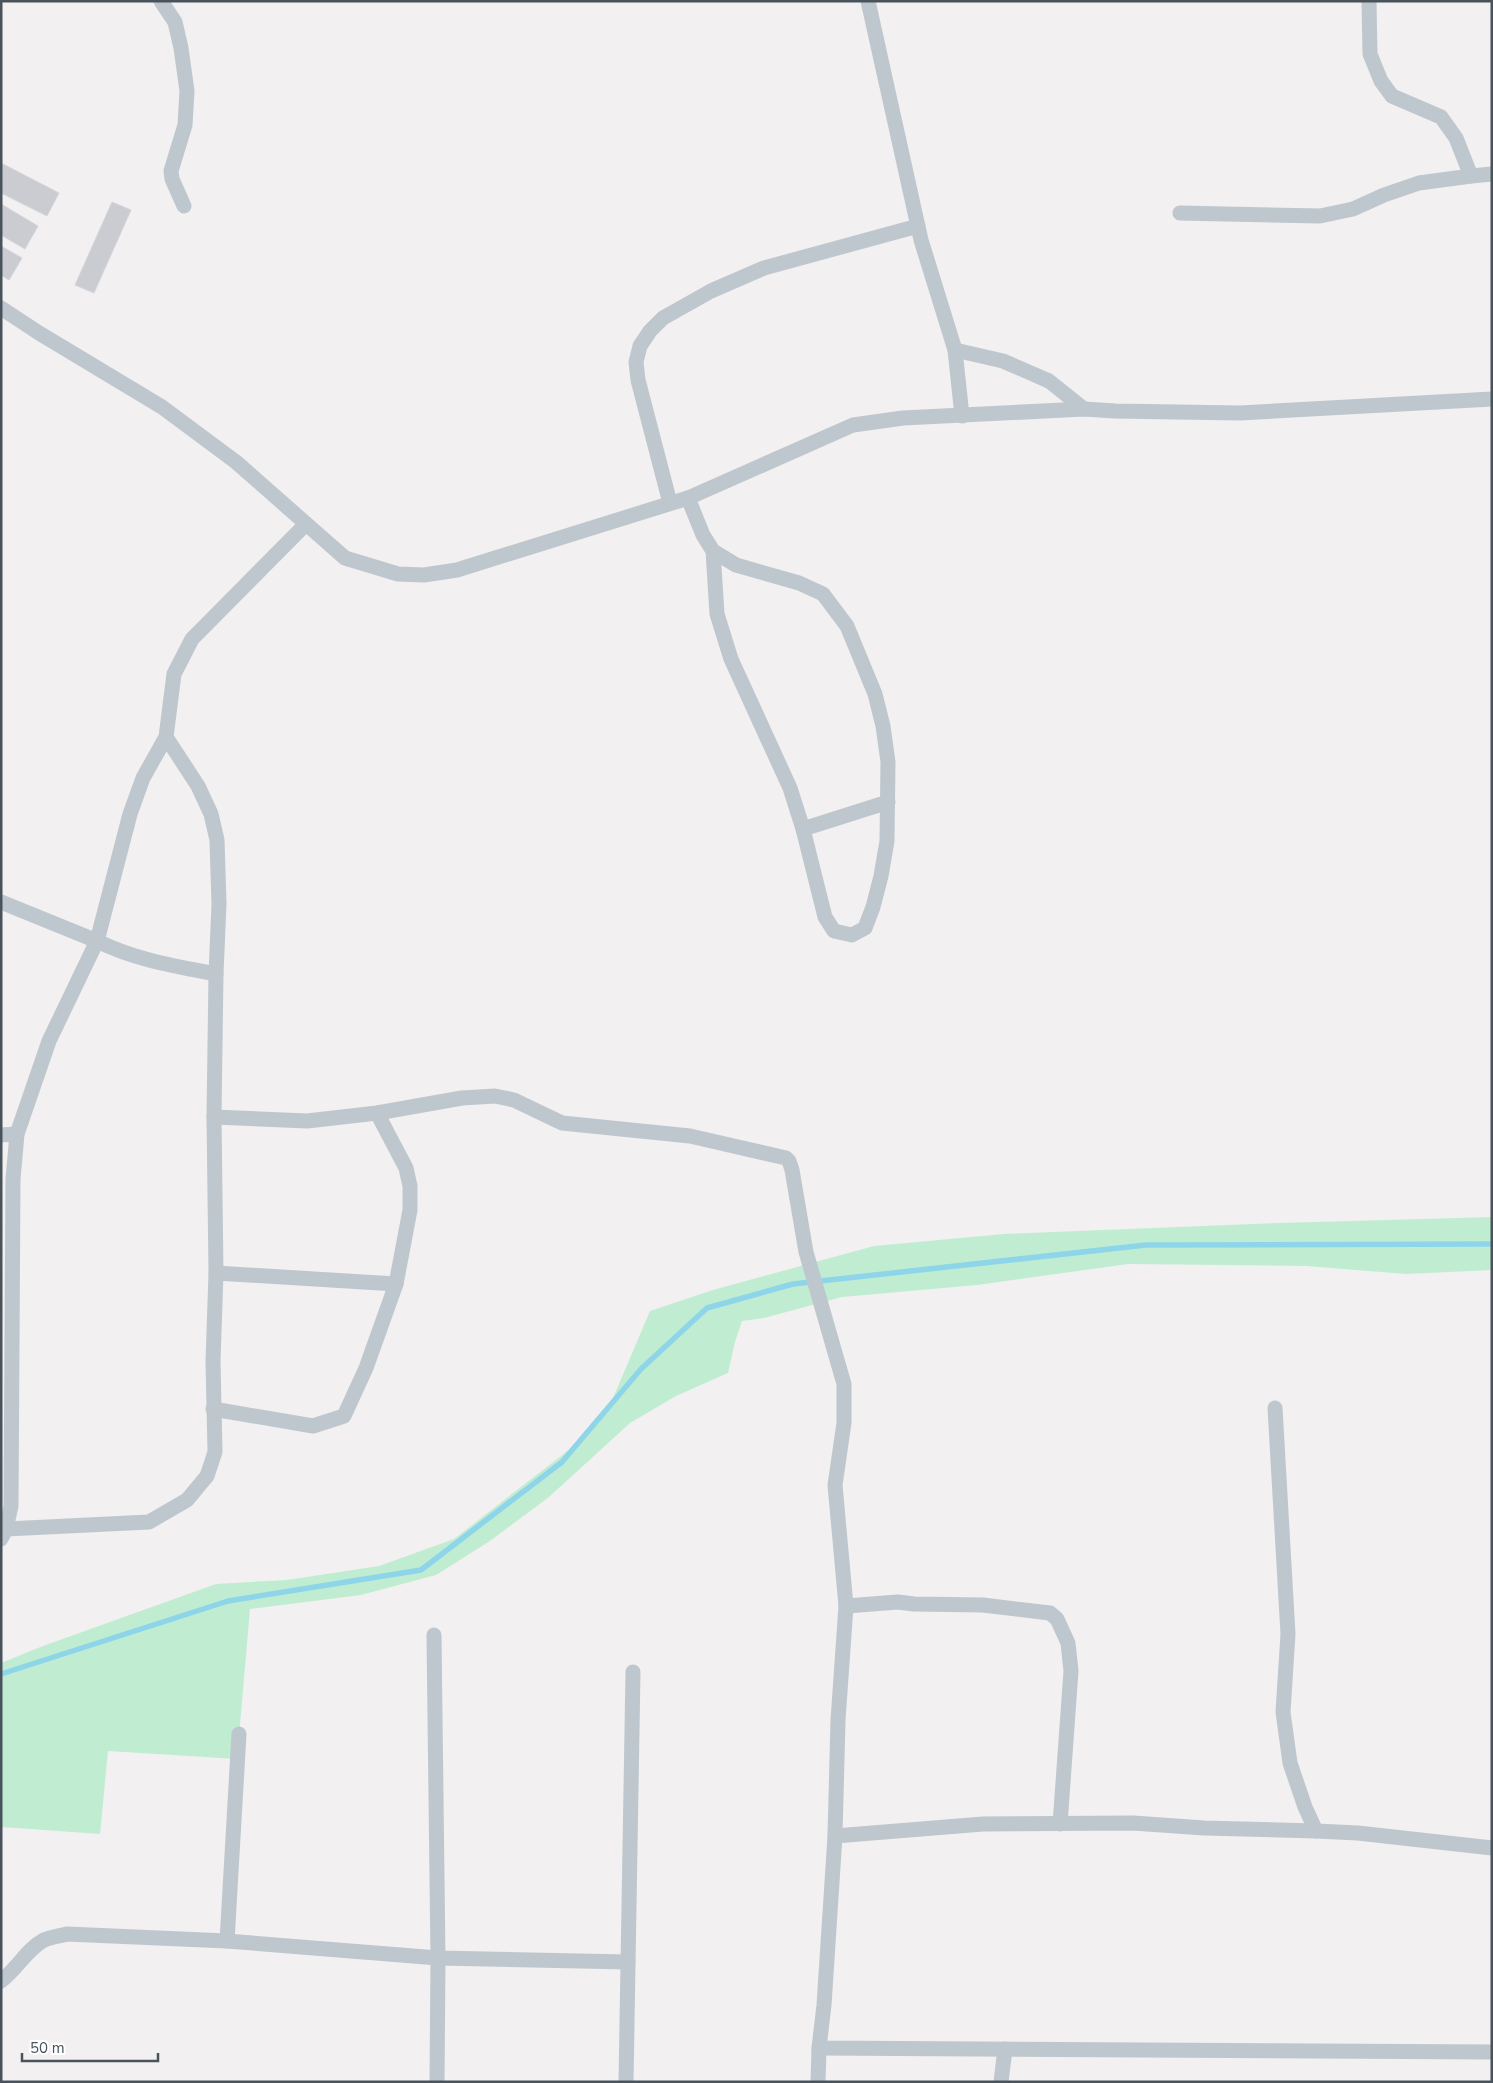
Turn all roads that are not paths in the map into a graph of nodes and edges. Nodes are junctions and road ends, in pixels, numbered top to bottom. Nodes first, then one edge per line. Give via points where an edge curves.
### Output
1 (162, 1) edge
2 (868, 1) edge
3 (1369, 1) edge
4 (1492, 174) edge
5 (1471, 176) junction
6 (184, 206) dead end
7 (1180, 213) dead end
8 (918, 226) junction
9 (1, 308) edge
10 (955, 350) junction
11 (1492, 400) edge
12 (1084, 409) junction
13 (962, 416) junction
14 (688, 498) junction
15 (670, 503) junction
16 (306, 524) junction
17 (713, 551) junction
18 (166, 738) junction
19 (888, 802) junction
20 (804, 829) junction
21 (1, 902) edge
22 (96, 942) junction
23 (216, 974) junction
24 (377, 1113) junction
25 (214, 1117) junction
26 (17, 1134) junction
27 (1, 1135) edge
28 (216, 1273) junction
29 (396, 1284) junction
30 (1275, 1408) dead end
31 (214, 1409) junction
32 (4, 1534) edge
33 (846, 1606) junction
34 (434, 1635) dead end
35 (633, 1672) dead end
36 (239, 1734) dead end
37 (1060, 1824) junction
38 (1316, 1831) junction
39 (835, 1836) junction
40 (1492, 1848) edge
41 (227, 1941) junction
42 (438, 1958) junction
43 (628, 1962) junction
44 (1, 1981) edge
45 (819, 2048) junction
46 (1005, 2050) junction
47 (1492, 2052) edge
48 (437, 2082) edge
49 (626, 2082) edge
50 (818, 2082) edge
51 (1001, 2082) edge

1 - 6 street via 175,22 187,91 185,124 171,171
2 - 8 street
3 - 5 street via 1370,54 1381,81 1392,96 1441,118 1456,138
4 - 5 street
5 - 7 street via 1419,182 1353,209 1320,216
8 - 10 street
8 - 15 street via 764,268 711,291 663,318 650,330 640,346 636,362 638,380
9 - 16 street via 162,407 236,462
10 - 12 street via 1003,361 1049,381
10 - 13 street
11 - 12 street via 1240,413
12 - 13 street
13 - 14 street via 903,418 853,425
14 - 15 street
14 - 17 street via 702,535
15 - 16 street via 457,570 424,575 398,574 345,558
16 - 18 street via 192,640 174,674
17 - 19 street via 736,565 799,582 823,594 840,614 875,694 888,762
17 - 20 street via 717,614 730,659 790,788
18 - 22 street via 136,796
18 - 23 street via 198,786 211,814 217,840
19 - 20 street
19 - 20 street via 886,841 873,907 864,928 852,934 834,931 824,917
21 - 22 street
22 - 23 street via 151,962
22 - 26 street via 49,1040
23 - 25 street
24 - 25 street via 307,1121
24 - 29 street via 406,1168 410,1186 410,1210
24 - 33 street via 462,1098 495,1096 514,1100 562,1123 690,1136 789,1161 806,1252 844,1384 844,1423 835,1485
25 - 28 street
26 - 27 street
26 - 32 street via 12,1179 11,1506
28 - 29 street
28 - 31 street
29 - 31 street via 366,1368 344,1416 313,1426
30 - 38 street via 1288,1634 1283,1712 1290,1764
31 - 32 street via 215,1452 207,1476 187,1500 149,1522
33 - 37 street via 898,1602 983,1604 1050,1613 1057,1619 1068,1643 1071,1670
33 - 39 street via 838,1720
34 - 42 street
35 - 43 street
36 - 41 street
37 - 38 street via 1133,1823
37 - 39 street via 983,1824
38 - 40 street
39 - 45 street
41 - 42 street
41 - 44 street via 67,1934 44,1940 31,1949
42 - 43 street
42 - 48 street
43 - 49 street
45 - 46 street
45 - 50 street
46 - 47 street
46 - 51 street

